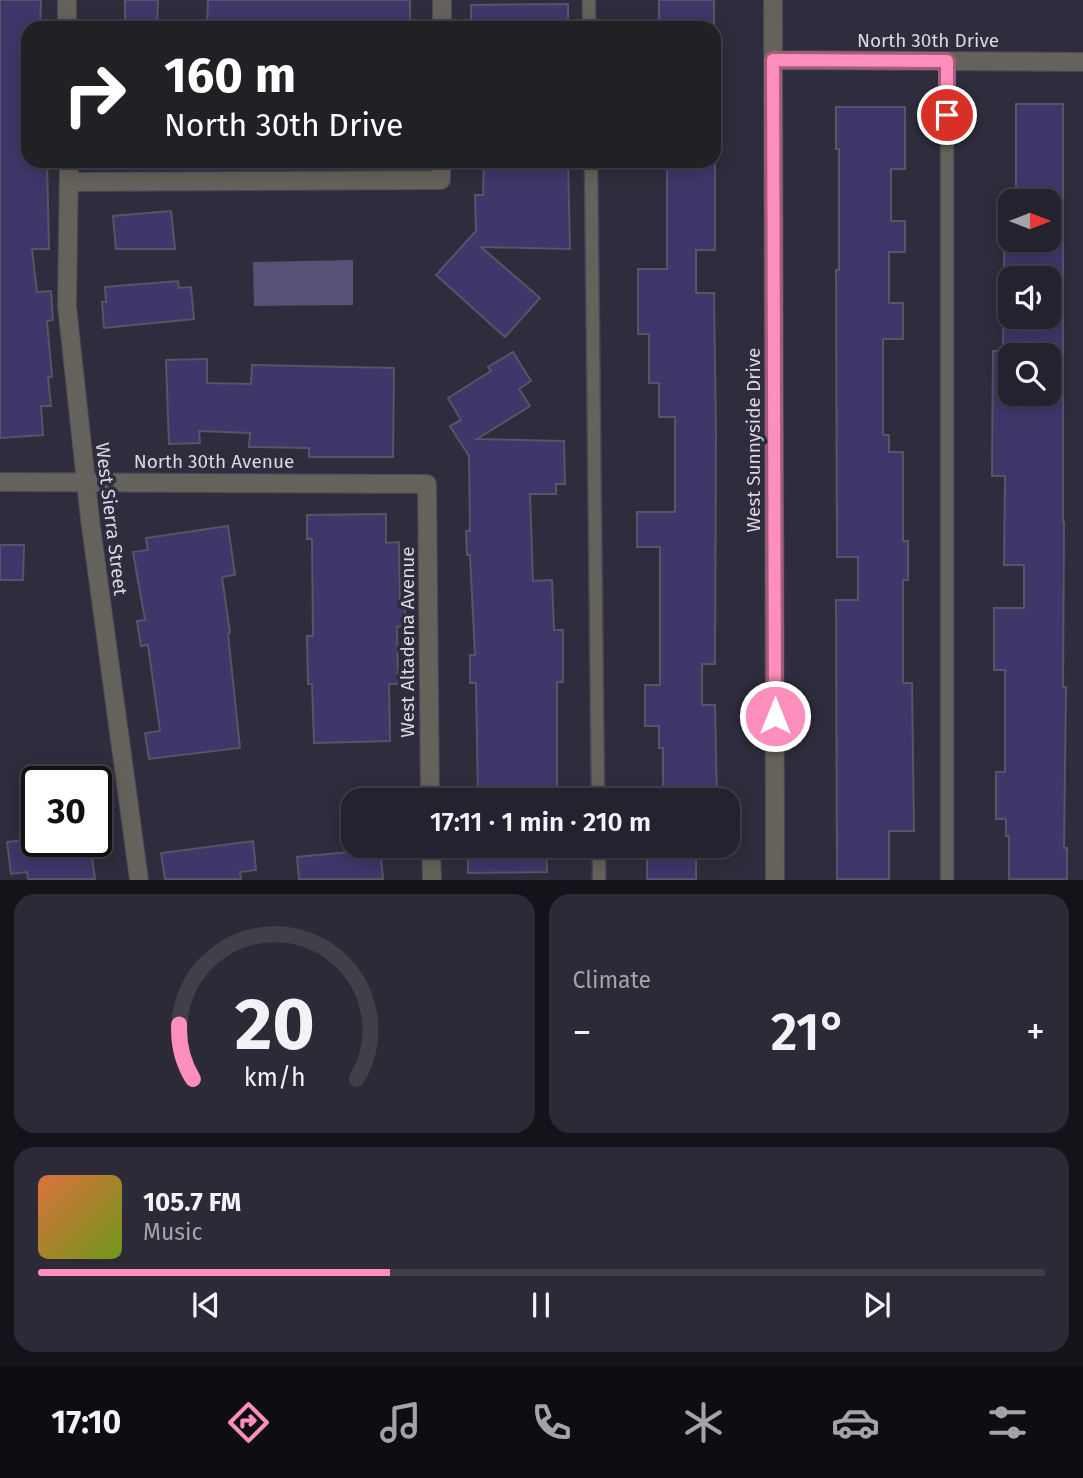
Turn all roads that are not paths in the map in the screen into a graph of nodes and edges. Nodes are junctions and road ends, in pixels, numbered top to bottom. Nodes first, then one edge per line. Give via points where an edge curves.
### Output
1 (67, 0) edge
2 (442, 0) edge
3 (589, 0) edge
4 (773, 0) edge
5 (67, 21) edge
6 (442, 21) edge
7 (589, 21) edge
8 (773, 60) junction
9 (947, 61) junction
10 (1083, 62) edge
11 (69, 168) edge
12 (442, 168) edge
13 (591, 168) edge
14 (69, 182) junction
15 (86, 481) junction
16 (0, 482) edge
17 (427, 484) joint
18 (430, 788) edge
19 (598, 788) edge
20 (431, 858) edge
21 (598, 858) edge
22 (139, 880) edge
23 (432, 880) edge
24 (599, 880) edge
25 (775, 880) edge
26 (947, 880) edge

1 - 5 street
2 - 6 street
3 - 7 lane
4 - 8 street, West Sunnyside Drive
8 - 9 street, North 30th Drive
8 - 25 street, West Sunnyside Drive
9 - 10 street, North 30th Drive
9 - 26 lane
11 - 14 street, West Sierra Street
12 - 14 street via 442,180
13 - 19 lane
14 - 15 street, West Sierra Street via 67,306
15 - 16 street, North 30th Avenue
15 - 17 street, North 30th Avenue
15 - 22 street, West Sierra Street
17 - 18 street, West Altadena Avenue
20 - 23 street
21 - 24 lane

